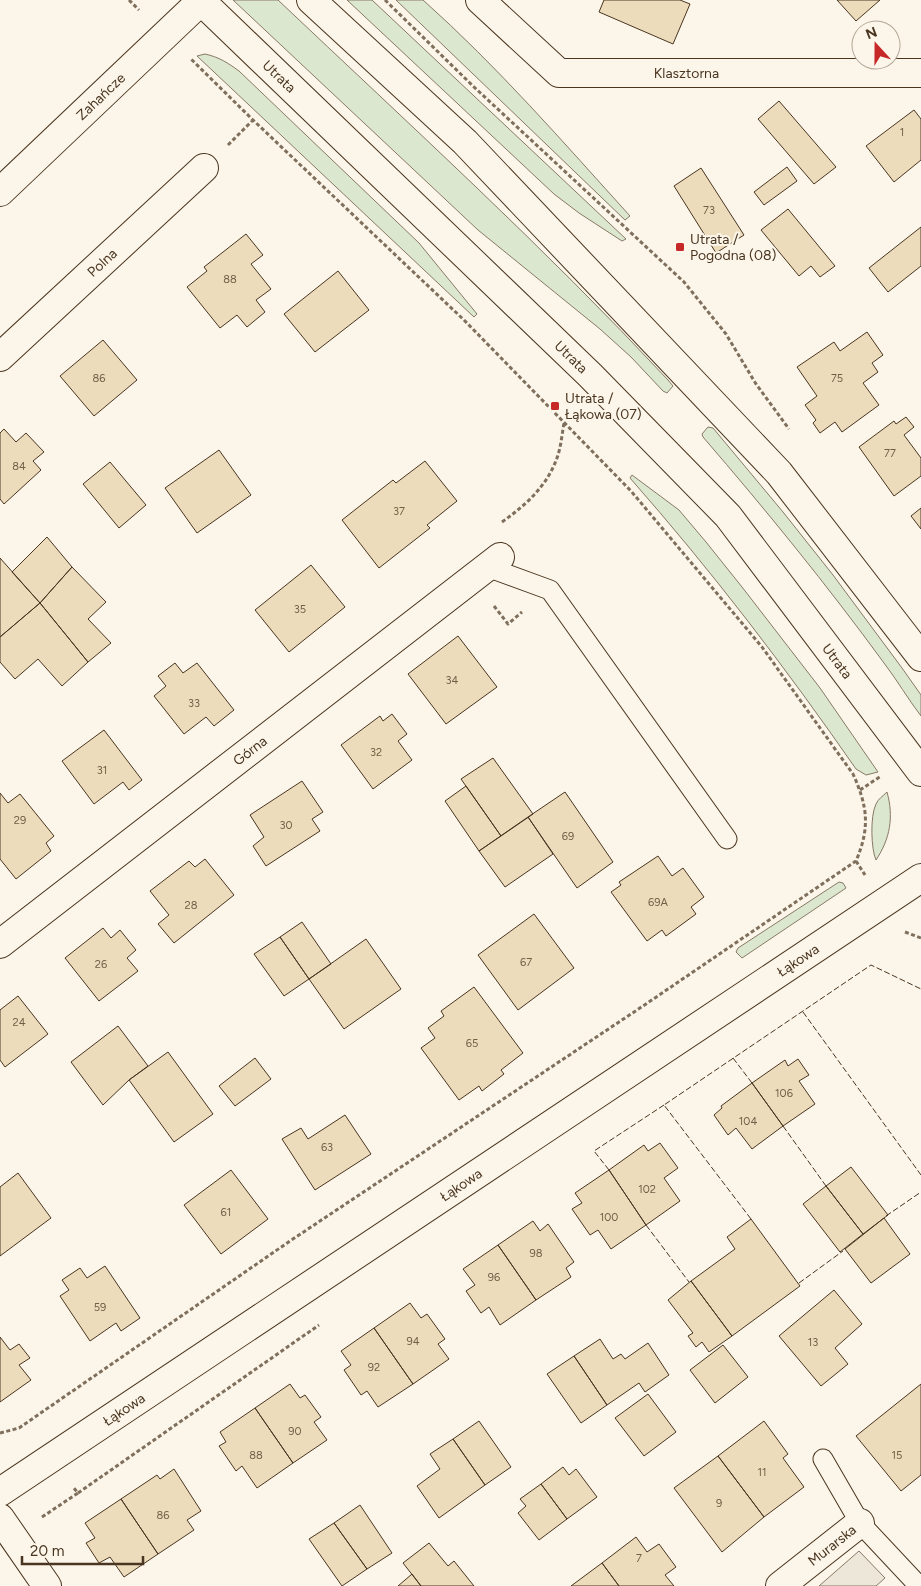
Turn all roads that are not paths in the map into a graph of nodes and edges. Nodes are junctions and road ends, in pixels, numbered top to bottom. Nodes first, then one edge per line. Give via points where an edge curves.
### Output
1 (201, 0) edge
2 (312, 0) edge
3 (480, 0) edge
4 (921, 73) edge
5 (204, 168) dead end
6 (0, 192) edge
7 (0, 357) edge
8 (493, 562) joint
9 (921, 657) edge
10 (921, 772) edge
11 (727, 839) dead end
12 (921, 878) edge
13 (0, 944) edge
14 (823, 1459) dead end
15 (0, 1492) edge
16 (0, 1518) edge
17 (860, 1523) junction
18 (47, 1586) edge
19 (780, 1586) edge
20 (919, 1586) edge

1 - 6 street, Zahańcze
1 - 10 street, Utrata via 590,374 728,516
2 - 9 street via 465,142 779,473
3 - 4 street, Klasztorna via 559,73
5 - 7 street, Polna
8 - 11 lane via 550,590
8 - 13 street, Górna
12 - 15 street, Łąkowa
14 - 17 lane
16 - 18 street
17 - 19 street, Murarska
17 - 20 lane

